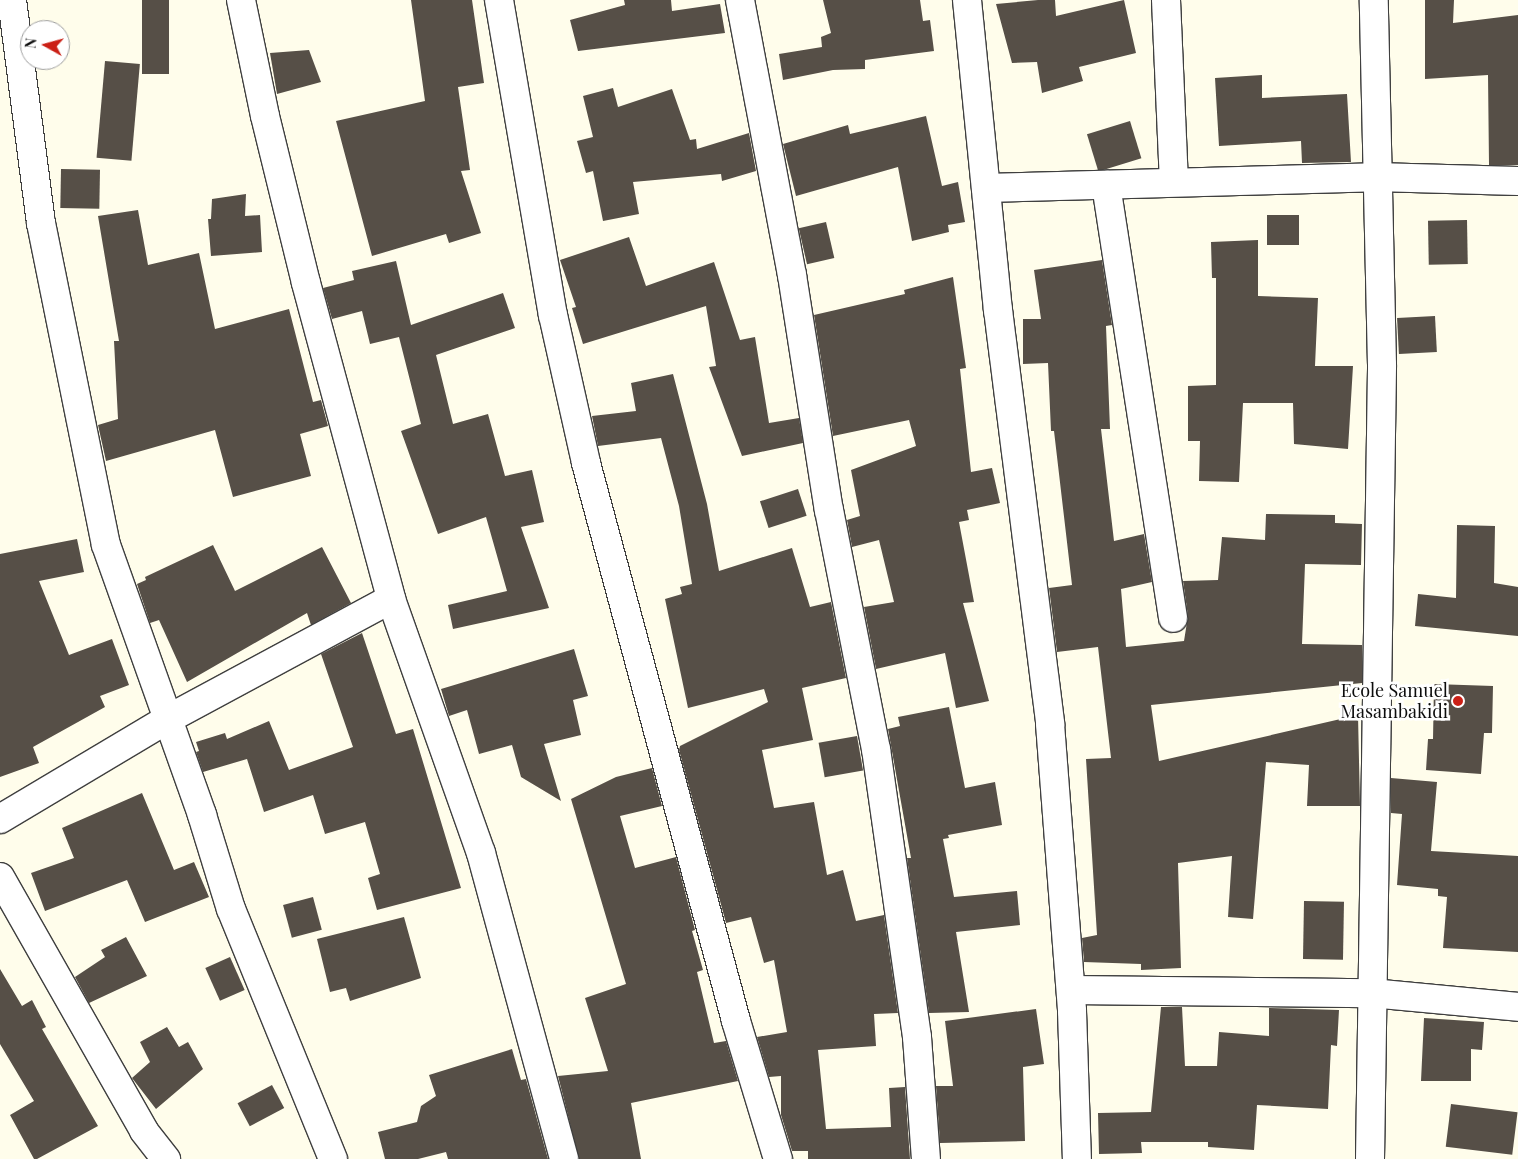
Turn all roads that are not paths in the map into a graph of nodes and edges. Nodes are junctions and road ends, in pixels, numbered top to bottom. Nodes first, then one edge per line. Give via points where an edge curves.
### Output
1 (12, 0) edge
2 (242, 0) edge
3 (499, 0) edge
4 (740, 0) edge
5 (967, 0) edge
6 (1166, 0) edge
7 (1374, 0) edge
8 (1375, 177) junction
9 (1518, 181) edge
10 (1174, 182) junction
11 (1106, 184) junction
12 (986, 188) junction
13 (391, 599) junction
14 (1172, 618) dead end
15 (168, 719) junction
16 (0, 819) edge
17 (0, 877) edge
18 (1071, 990) junction
19 (1371, 993) junction
20 (1518, 1007) edge
21 (166, 1159) edge
22 (333, 1159) edge
23 (564, 1159) edge
24 (778, 1159) edge
25 (926, 1159) edge
26 (1077, 1159) edge
27 (1370, 1159) edge

1 - 15 street via 41,223 106,544
2 - 13 street via 265,116 306,283
3 - 24 street via 553,315 586,463 736,1021
4 - 25 street via 792,274 829,510 876,749 917,1037
5 - 12 street
6 - 10 street
7 - 8 street
8 - 9 street
8 - 10 street
8 - 19 street via 1382,365
10 - 11 street
11 - 12 street
11 - 14 street
12 - 18 street via 1050,724
13 - 15 street
13 - 23 street via 480,853
15 - 16 street
15 - 22 street via 231,909
17 - 21 street via 144,1131
18 - 19 street
18 - 26 street
19 - 20 street
19 - 27 street

